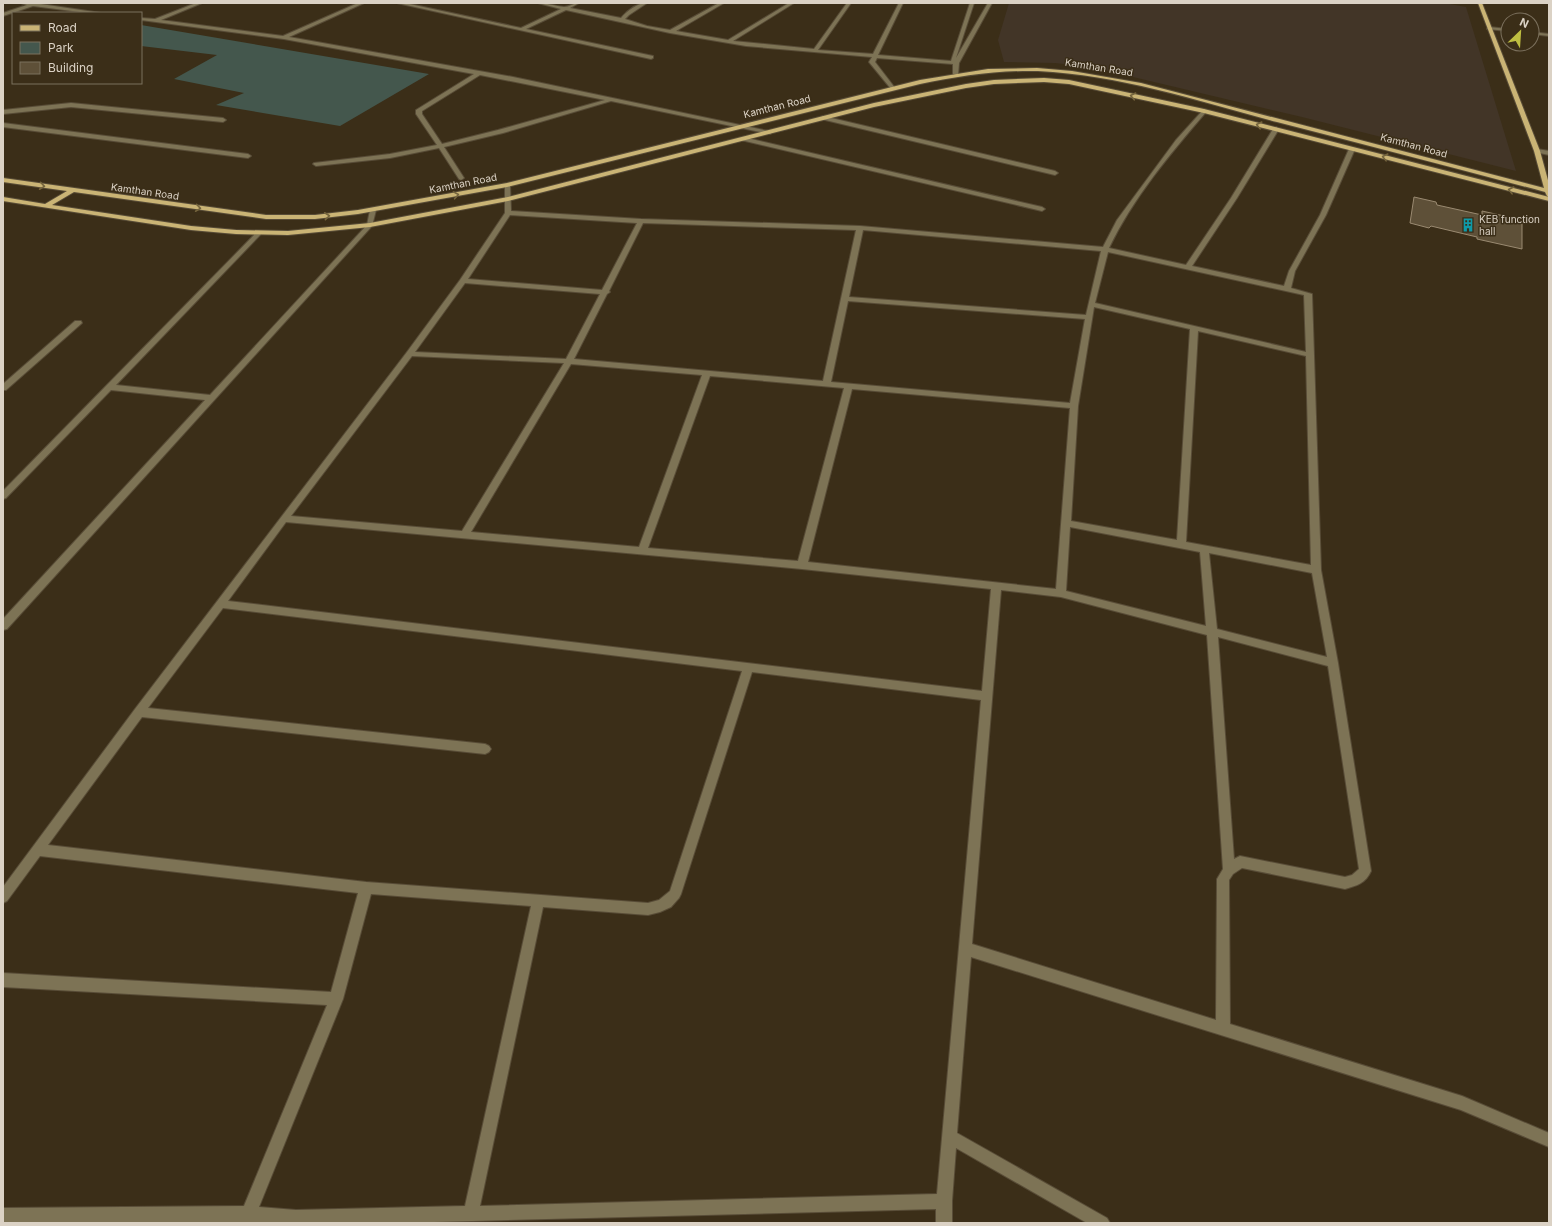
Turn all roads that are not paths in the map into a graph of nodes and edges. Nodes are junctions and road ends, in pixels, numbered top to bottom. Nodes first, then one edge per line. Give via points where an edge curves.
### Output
1 (23, 3) edge
2 (200, 3) edge
3 (362, 3) edge
4 (399, 3) edge
5 (540, 3) edge
6 (577, 3) edge
7 (645, 3) edge
8 (722, 3) edge
9 (792, 3) edge
10 (849, 3) edge
11 (901, 3) edge
12 (972, 3) edge
13 (990, 3) edge
14 (1480, 3) edge
15 (34, 4) junction
16 (566, 8) junction
17 (91, 12) edge
18 (3, 15) edge
19 (142, 19) edge
20 (622, 20) junction
21 (155, 21) junction
22 (1489, 28) junction
23 (1500, 29) edge
24 (522, 30) junction
25 (670, 32) junction
26 (284, 38) junction
27 (728, 42) junction
28 (815, 51) junction
29 (875, 56) junction
30 (651, 58) dead end
31 (954, 63) junction
32 (1003, 70) junction
33 (479, 73) junction
34 (956, 74) junction
35 (1016, 80) junction
36 (892, 88) junction
37 (611, 100) junction
38 (1204, 110) junction
39 (3, 112) edge
40 (823, 118) junction
41 (223, 120) dead end
42 (3, 125) edge
43 (736, 126) junction
44 (1276, 129) junction
45 (770, 132) junction
46 (744, 139) junction
47 (439, 147) junction
48 (1352, 149) junction
49 (1537, 151) junction
50 (1549, 153) edge
51 (248, 156) dead end
52 (316, 164) dead end
53 (1055, 173) dead end
54 (461, 178) dead end
55 (3, 180) edge
56 (507, 185) junction
57 (73, 190) junction
58 (1549, 191) edge
59 (3, 199) edge
60 (508, 199) junction
61 (1549, 199) edge
62 (46, 206) junction
63 (1042, 209) dead end
64 (373, 210) junction
65 (508, 213) junction
66 (641, 221) junction
67 (370, 225) junction
68 (860, 228) junction
69 (260, 232) junction
70 (1105, 249) junction
71 (1188, 267) junction
72 (463, 281) junction
73 (1287, 289) junction
74 (606, 292) junction
75 (845, 299) junction
76 (1091, 304) junction
77 (1089, 317) junction
78 (78, 323) dead end
79 (1194, 327) junction
80 (410, 354) junction
81 (1310, 355) junction
82 (569, 361) junction
83 (707, 373) junction
84 (826, 383) junction
85 (850, 386) junction
86 (3, 388) edge
87 (109, 388) junction
88 (213, 398) junction
89 (1074, 406) junction
90 (3, 496) edge
91 (284, 519) junction
92 (1066, 523) junction
93 (465, 535) junction
94 (1181, 544) junction
95 (1204, 549) junction
96 (642, 551) junction
97 (802, 565) junction
98 (1316, 570) junction
99 (996, 586) junction
100 (1062, 593) junction
101 (221, 604) junction
102 (3, 626) edge
103 (1212, 631) junction
104 (1334, 663) junction
105 (748, 667) junction
106 (987, 696) junction
107 (139, 712) junction
108 (485, 749) dead end
109 (38, 850) junction
110 (1229, 870) junction
111 (366, 888) junction
112 (3, 897) edge
113 (538, 901) junction
114 (966, 949) junction
115 (3, 980) edge
116 (336, 998) junction
117 (1223, 1029) junction
118 (950, 1137) junction
119 (1549, 1140) edge
120 (944, 1201) junction
121 (471, 1213) junction
122 (249, 1214) junction
123 (3, 1216) edge
124 (944, 1223) edge
125 (1102, 1223) edge

1 - 15 street
2 - 21 street
3 - 26 street
4 - 24 street
5 - 16 street
6 - 16 street
7 - 20 street
8 - 25 street
9 - 27 street
10 - 28 street
11 - 29 street
12 - 31 street
13 - 31 street
14 - 22 main road
15 - 17 street
15 - 18 street
16 - 20 street
16 - 24 street
19 - 21 street
20 - 25 street
21 - 26 street
22 - 23 street
22 - 49 main road
24 - 30 street
25 - 27 street
26 - 33 street
27 - 28 street
28 - 29 street
29 - 31 street
29 - 36 street via 872,62
31 - 34 street
32 - 34 main road, Kamthan Road
32 - 35 main road
32 - 58 main road, Kamthan Road via 1055,71 1116,79 1205,99
33 - 37 street
33 - 47 street via 419,110
34 - 36 main road, Kamthan Road
38 -> 35 main road, Kamthan Road via 1068,82
35 - 40 main road, Kamthan Road via 966,86
36 - 43 main road, Kamthan Road
37 - 43 street
37 - 47 street
44 -> 38 main road, Kamthan Road
38 - 70 street via 1119,221
39 - 41 street via 71,105
40 - 45 main road, Kamthan Road
40 - 53 street
42 - 51 street
43 - 45 street
43 - 56 main road, Kamthan Road
44 - 48 main road, Kamthan Road
44 - 71 street
45 - 46 main road, Kamthan Road
46 - 60 main road, Kamthan Road
46 - 63 street
47 - 52 street via 350,162
47 - 54 street
61 -> 48 main road, Kamthan Road
48 - 73 street via 1323,215 1292,272
49 - 50 street
49 - 58 main road
55 -> 57 main road, Kamthan Road
56 - 60 street
64 -> 56 main road, Kamthan Road
57 - 62 main road
57 -> 64 main road, Kamthan Road via 266,217 315,217
58 - 61 main road
59 - 62 main road, Kamthan Road
60 - 65 street
60 - 67 main road, Kamthan Road
62 - 69 main road, Kamthan Road via 191,228
64 - 67 street
65 - 66 street
65 - 72 street
66 - 68 street
66 - 74 street
67 - 69 main road, Kamthan Road via 288,233
67 - 88 street
68 - 70 street
68 - 75 street
69 - 87 street
70 - 71 street
70 - 76 street
71 - 73 street
72 - 74 street
72 - 80 street
73 - 81 street via 1308,294
74 - 82 street
75 - 77 street
75 - 84 street
76 - 77 street
76 - 79 street
77 - 89 street
78 - 86 street
79 - 81 street
79 - 94 street
80 - 82 street
80 - 91 street
81 - 98 street
82 - 83 street
82 - 93 street
83 - 84 street
83 - 96 street
84 - 85 street
85 - 89 street
85 - 97 street
87 - 88 street
87 - 90 street
88 - 102 street
89 - 92 street
91 - 93 street
91 - 101 street
92 - 94 street
92 - 100 street
93 - 96 street
94 - 95 street
95 - 98 street
95 - 103 street
96 - 97 street
97 - 99 street
98 - 104 street
99 - 100 street
99 - 106 street
100 - 103 street
101 - 105 street
101 - 107 street
103 - 104 street
103 - 110 street
104 - 110 street via 1365,871 1356,880 1345,883 1240,862
105 - 106 street
105 - 113 street via 676,894 669,902 648,909
106 - 114 street
107 - 108 street
107 - 109 street
109 - 111 street
109 - 112 street
110 - 117 street via 1222,879
111 - 113 street
111 - 116 street
113 - 121 street
114 - 117 street
114 - 118 street
115 - 116 street
116 - 122 street
117 - 119 street via 1462,1103
118 - 120 street
118 - 125 street
120 - 121 street
120 - 124 street
121 - 122 street via 296,1218
122 - 123 street

